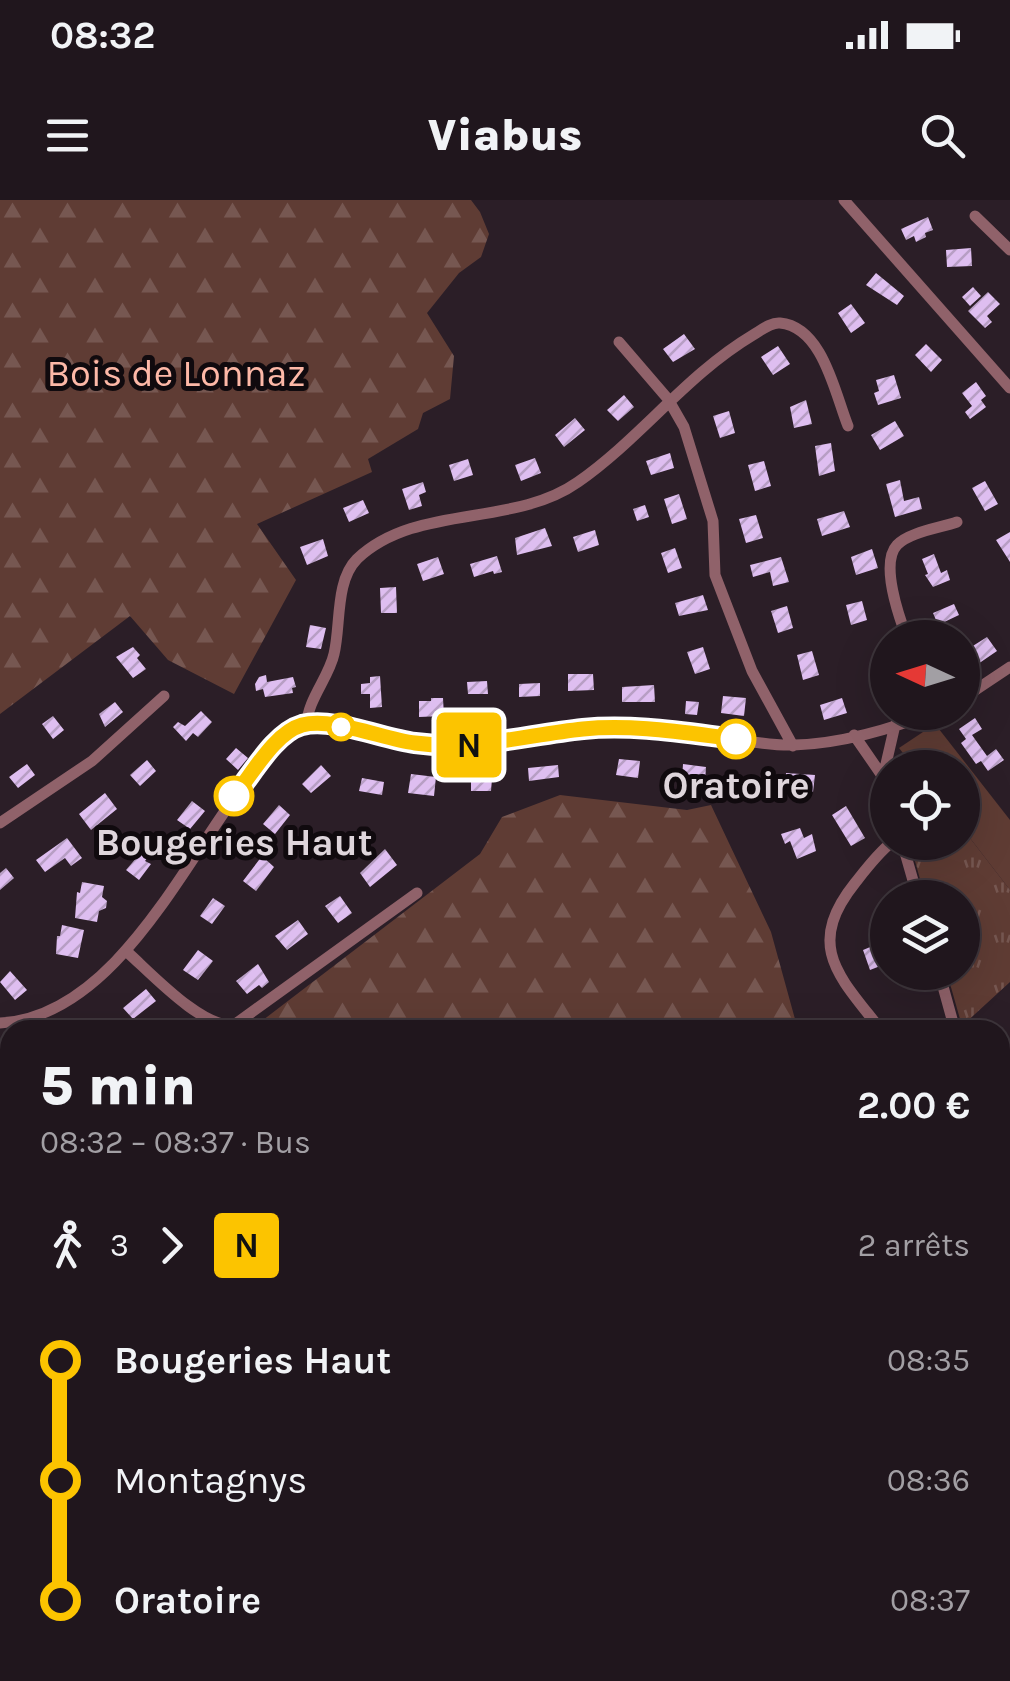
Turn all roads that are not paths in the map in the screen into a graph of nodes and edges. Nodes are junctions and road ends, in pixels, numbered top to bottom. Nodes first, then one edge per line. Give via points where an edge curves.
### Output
1 (844, 200) edge
2 (975, 216) dead end
3 (1010, 250) edge
4 (619, 342) dead end
5 (1010, 388) edge
6 (668, 400) junction
7 (848, 426) dead end
8 (956, 522) dead end
9 (901, 620) edge
10 (1010, 668) edge
11 (980, 687) edge
12 (164, 696) dead end
13 (307, 724) junction
14 (874, 730) edge
15 (854, 735) junction
16 (793, 746) junction
17 (870, 758) edge
18 (0, 823) edge
19 (877, 860) edge
20 (417, 893) dead end
21 (126, 950) junction
22 (944, 990) edge
23 (24, 1020) edge
24 (208, 1020) edge
25 (241, 1020) edge
26 (873, 1020) edge
27 (953, 1020) edge

1 - 5 street
2 - 3 street
4 - 6 street
6 - 7 street via 718,356 779,322 805,333 818,350
6 - 13 street via 574,485 513,511 427,525 361,556 346,575 334,654
6 - 16 street via 684,427 713,521 715,575 732,624
8 - 9 street via 894,547 890,560
10 - 11 street
12 - 18 street via 92,761
13 - 16 street via 447,746 620,728
13 - 21 street via 285,735 232,800
14 - 15 street
15 - 16 street
15 - 17 street
19 - 26 street via 842,902 829,943 838,974
20 - 25 street
21 - 23 street via 68,999
21 - 24 street
22 - 27 street

